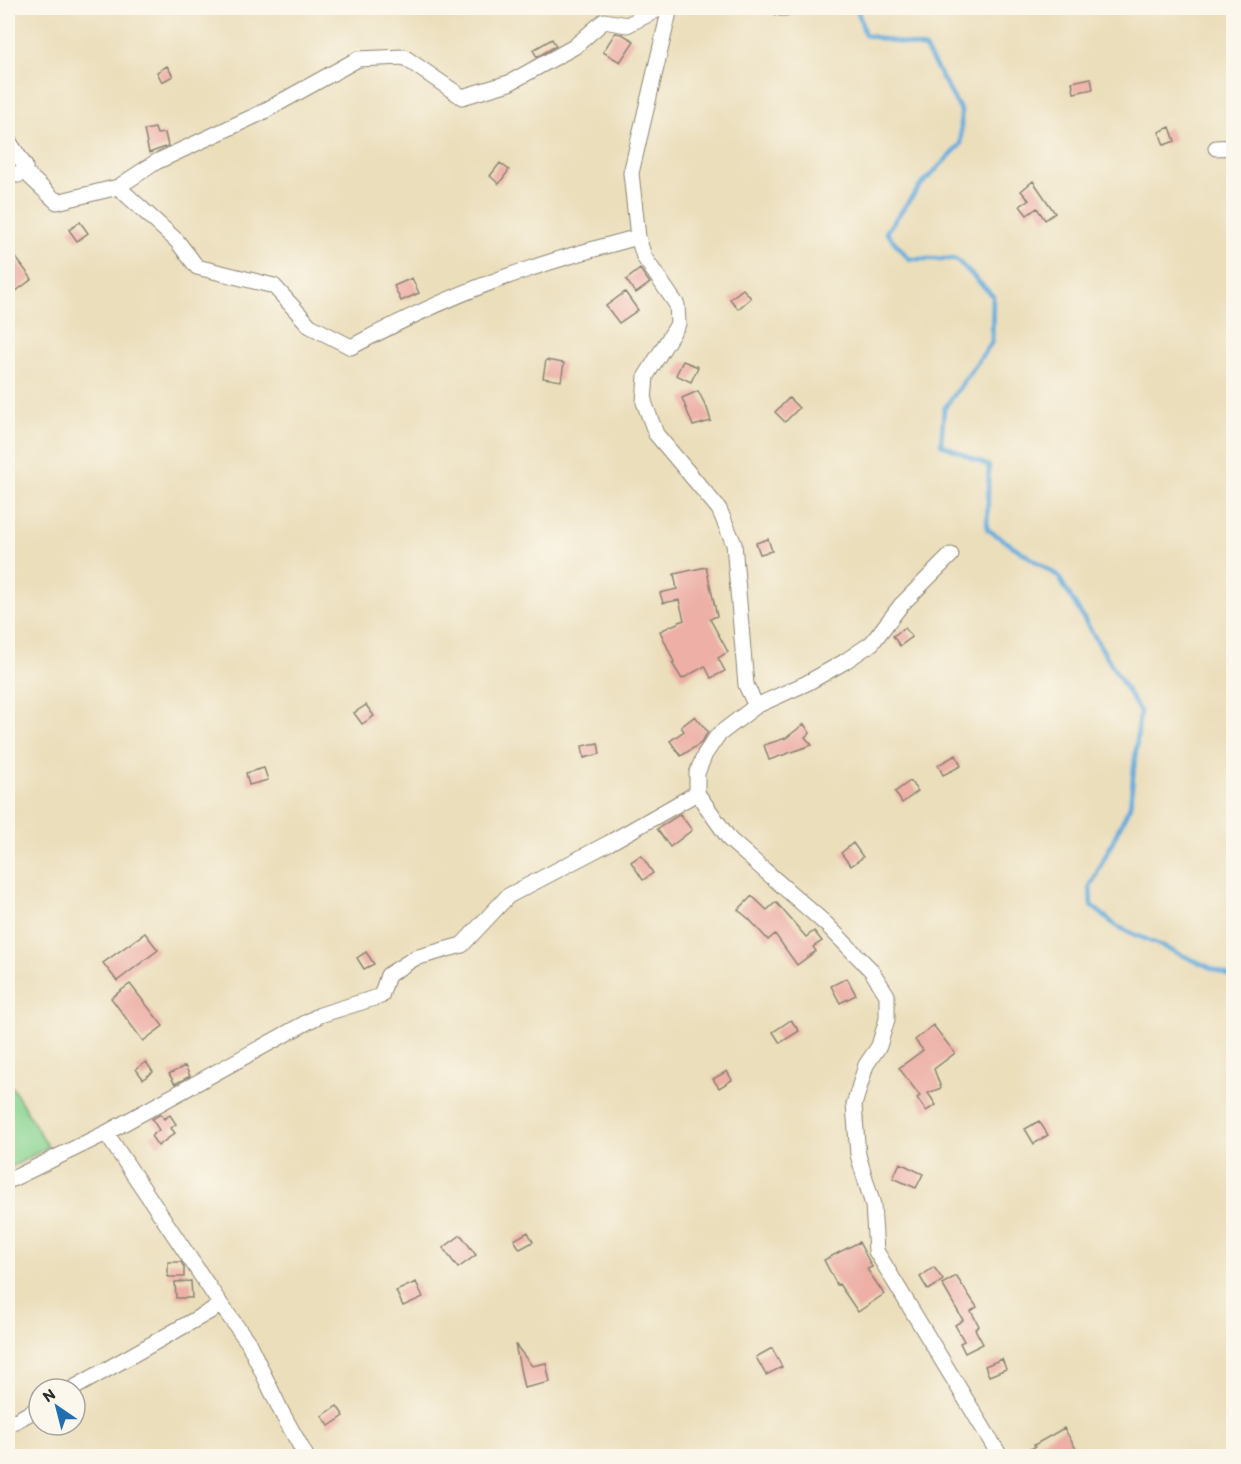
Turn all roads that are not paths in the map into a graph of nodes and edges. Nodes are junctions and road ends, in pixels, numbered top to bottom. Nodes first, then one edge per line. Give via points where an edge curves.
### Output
1 (661, 8) edge
2 (670, 8) edge
3 (779, 8) edge
4 (786, 8) edge
5 (8, 140) edge
6 (1233, 147) edge
7 (1216, 148) dead end
8 (8, 172) edge
9 (25, 172) junction
10 (118, 187) junction
11 (638, 237) junction
12 (951, 555) dead end
13 (756, 706) junction
14 (697, 793) junction
15 (106, 1132) junction
16 (8, 1181) edge
17 (221, 1305) junction
18 (87, 1381) edge
19 (27, 1415) edge
20 (8, 1425) edge
21 (306, 1456) edge
22 (1000, 1456) edge

1 - 10 street via 627,25 604,21 574,47 509,83 462,97 404,57 358,59 260,114 156,162
2 - 11 street via 631,173
3 - 4 street
5 - 9 street
6 - 7 street
8 - 9 street
9 - 10 street via 57,202
10 - 11 street via 177,241 197,267 274,286 309,326 351,347 461,294 531,268
11 - 13 street via 644,257 677,305 678,324 646,376 644,402 656,434 719,509 734,544 746,685
12 - 13 street via 901,605 872,643 807,683
13 - 14 street via 718,735 705,754 697,773
14 - 15 street via 508,896 462,945 415,958 388,975 381,996 320,1015
14 - 22 street via 730,840 834,933 871,970 887,994 887,1019 879,1046 866,1065 854,1105 858,1155 873,1204 876,1251
15 - 16 street
15 - 17 street
17 - 18 street
17 - 21 street via 248,1342
19 - 20 street

